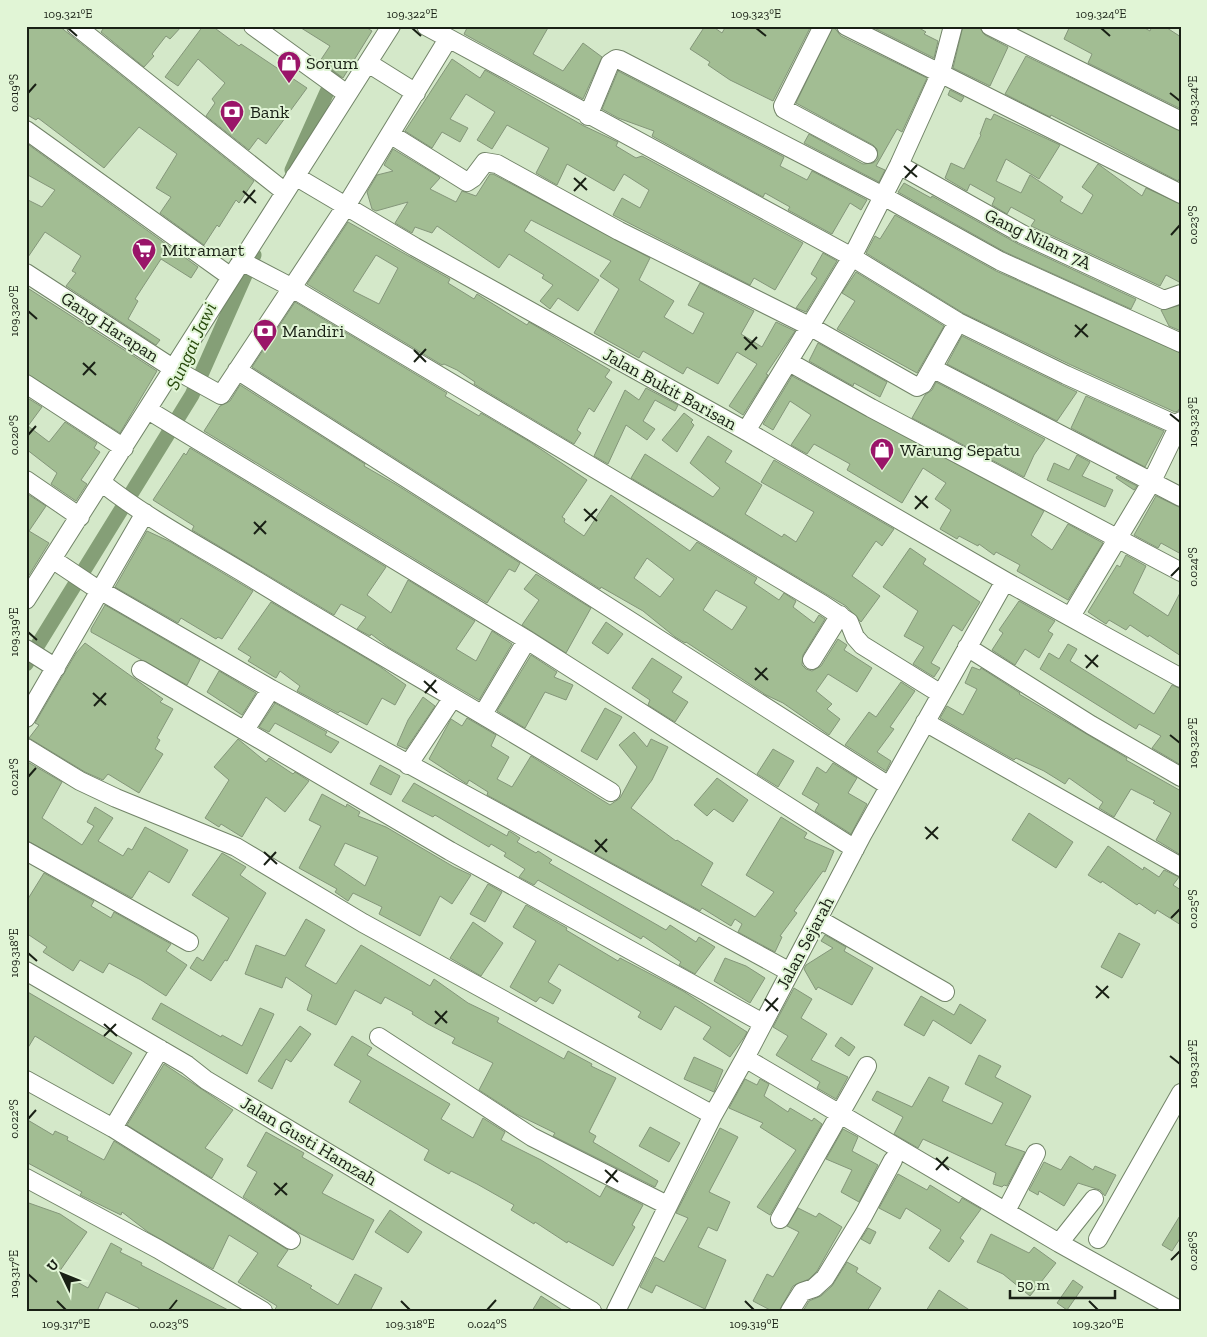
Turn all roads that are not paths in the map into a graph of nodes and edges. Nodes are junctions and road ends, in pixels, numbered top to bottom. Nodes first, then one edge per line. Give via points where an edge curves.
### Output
1 (76, 26) edge
2 (254, 26) edge
3 (823, 26) edge
4 (846, 26) edge
5 (953, 26) edge
6 (990, 26) edge
7 (386, 28) edge
8 (438, 33) edge
9 (372, 65) junction
10 (941, 72) junction
11 (410, 89) junction
12 (343, 100) junction
13 (588, 116) junction
14 (1181, 121) edge
15 (26, 130) edge
16 (390, 134) junction
17 (868, 154) dead end
18 (898, 165) junction
19 (300, 179) junction
20 (285, 192) junction
21 (1181, 194) edge
22 (884, 196) junction
23 (340, 203) junction
24 (852, 257) junction
25 (246, 264) junction
26 (26, 273) edge
27 (230, 277) junction
28 (290, 286) junction
29 (1181, 294) edge
30 (958, 322) junction
31 (811, 327) junction
32 (1181, 343) edge
33 (789, 362) junction
34 (932, 368) junction
35 (238, 370) junction
36 (181, 372) junction
37 (26, 384) edge
38 (154, 414) junction
39 (1180, 425) edge
40 (746, 431) junction
41 (124, 448) junction
42 (26, 480) edge
43 (1152, 480) junction
44 (104, 485) junction
45 (1181, 497) edge
46 (142, 511) junction
47 (80, 517) junction
48 (1118, 539) junction
49 (57, 563) junction
50 (1181, 572) edge
51 (1005, 581) junction
52 (96, 588) junction
53 (29, 591) edge
54 (840, 615) junction
55 (1070, 616) junction
56 (527, 640) junction
57 (967, 647) junction
58 (26, 649) edge
59 (812, 660) dead end
60 (52, 665) junction
61 (142, 670) dead end
62 (1181, 678) edge
63 (271, 689) junction
64 (941, 694) junction
65 (452, 698) junction
66 (28, 709) edge
67 (483, 714) junction
68 (925, 722) junction
69 (245, 730) junction
70 (26, 748) edge
71 (408, 765) junction
72 (1181, 777) edge
73 (889, 786) junction
74 (611, 792) dead end
75 (855, 849) junction
76 (26, 851) edge
77 (1181, 868) edge
78 (818, 920) junction
79 (189, 942) dead end
80 (26, 971) edge
81 (790, 972) junction
82 (945, 992) dead end
83 (763, 1023) junction
84 (379, 1037) dead end
85 (160, 1049) junction
86 (745, 1058) junction
87 (867, 1066) dead end
88 (26, 1080) edge
89 (1181, 1093) edge
90 (841, 1114) junction
91 (713, 1115) junction
92 (113, 1128) junction
93 (1036, 1153) dead end
94 (892, 1160) dead end
95 (26, 1178) edge
96 (1094, 1199) dead end
97 (667, 1205) junction
98 (1006, 1212) junction
99 (780, 1219) dead end
100 (1098, 1239) dead end
101 (291, 1240) dead end
102 (1059, 1242) junction
103 (582, 1308) edge
104 (263, 1311) edge
105 (616, 1311) edge
106 (790, 1311) edge
107 (1181, 1311) edge

1 - 20 street
2 - 12 street
3 - 17 street via 784,109
4 - 10 street
5 - 10 street
6 - 14 street
7 - 9 street
8 - 11 street
8 - 13 street
9 - 11 street
9 - 12 street
10 - 18 street
10 - 21 street
11 - 16 street
12 - 19 street
13 - 22 street via 610,63 616,59
13 - 24 street
15 - 27 street
16 - 23 street
16 - 31 street via 466,182 485,162 497,164 619,231
18 - 22 street
18 - 29 street, Gang Nilam 7A via 1022,234 1164,300
19 - 20 street
19 - 23 street, Jalan Bukit Barisan
20 - 25 street
22 - 24 street
22 - 32 street via 1000,261
23 - 28 street
23 - 40 street, Jalan Bukit Barisan
24 - 30 street
24 - 31 street
25 - 27 street
25 - 28 street
26 - 36 street, Gang Harapan
27 - 36 street
28 - 35 street
28 - 54 street
30 - 34 street
30 - 39 street via 1066,375
31 - 33 street
31 - 34 street via 917,387
33 - 40 street
33 - 48 street
34 - 43 street
35 - 36 street, Gang Harapan via 218,393
35 - 73 street
36 - 38 street
37 - 41 street
38 - 41 street
38 - 56 street
39 - 43 street
40 - 51 street, Jalan Bukit Barisan
41 - 44 street
42 - 47 street
43 - 45 street
43 - 48 street
44 - 46 street
44 - 47 street
46 - 52 street
46 - 65 street
47 - 49 street
48 - 50 street
48 - 55 street
49 - 52 street
49 - 53 street
51 - 55 street, Jalan Bukit Barisan
51 - 57 street, Jalan Sejarah
52 - 60 street
52 - 63 street
54 - 59 street
54 - 64 street via 849,622 862,645
55 - 62 street, Jalan Bukit Barisan
56 - 67 street
56 - 75 street
57 - 64 street, Jalan Sejarah
57 - 72 street
58 - 60 street
60 - 66 street
61 - 69 street
63 - 69 street
63 - 71 street
64 - 68 street, Jalan Sejarah
65 - 67 street
65 - 71 street
67 - 74 street
68 - 73 street, Jalan Sejarah
68 - 77 street
69 - 83 street via 450,851
70 - 91 street via 80,781 116,798 236,847 363,923
71 - 81 street
73 - 75 street, Jalan Sejarah
75 - 78 street, Jalan Sejarah
76 - 79 street
78 - 81 street, Jalan Sejarah
78 - 82 street
80 - 85 street, Jalan Gusti Hamzah
81 - 83 street, Jalan Sejarah
83 - 86 street, Jalan Sejarah
84 - 97 street via 532,1137
85 - 92 street
85 - 103 street, Jalan Gusti Hamzah
86 - 90 street
86 - 91 street, Jalan Sejarah
87 - 90 street
88 - 92 street
89 - 100 street
90 - 98 street
90 - 99 street
91 - 97 street, Jalan Sejarah
92 - 101 street
93 - 98 street
94 - 106 street via 825,1278 814,1288 802,1292
95 - 104 street via 158,1249
96 - 102 street
97 - 105 street, Jalan Sejarah
98 - 102 street
102 - 107 street

